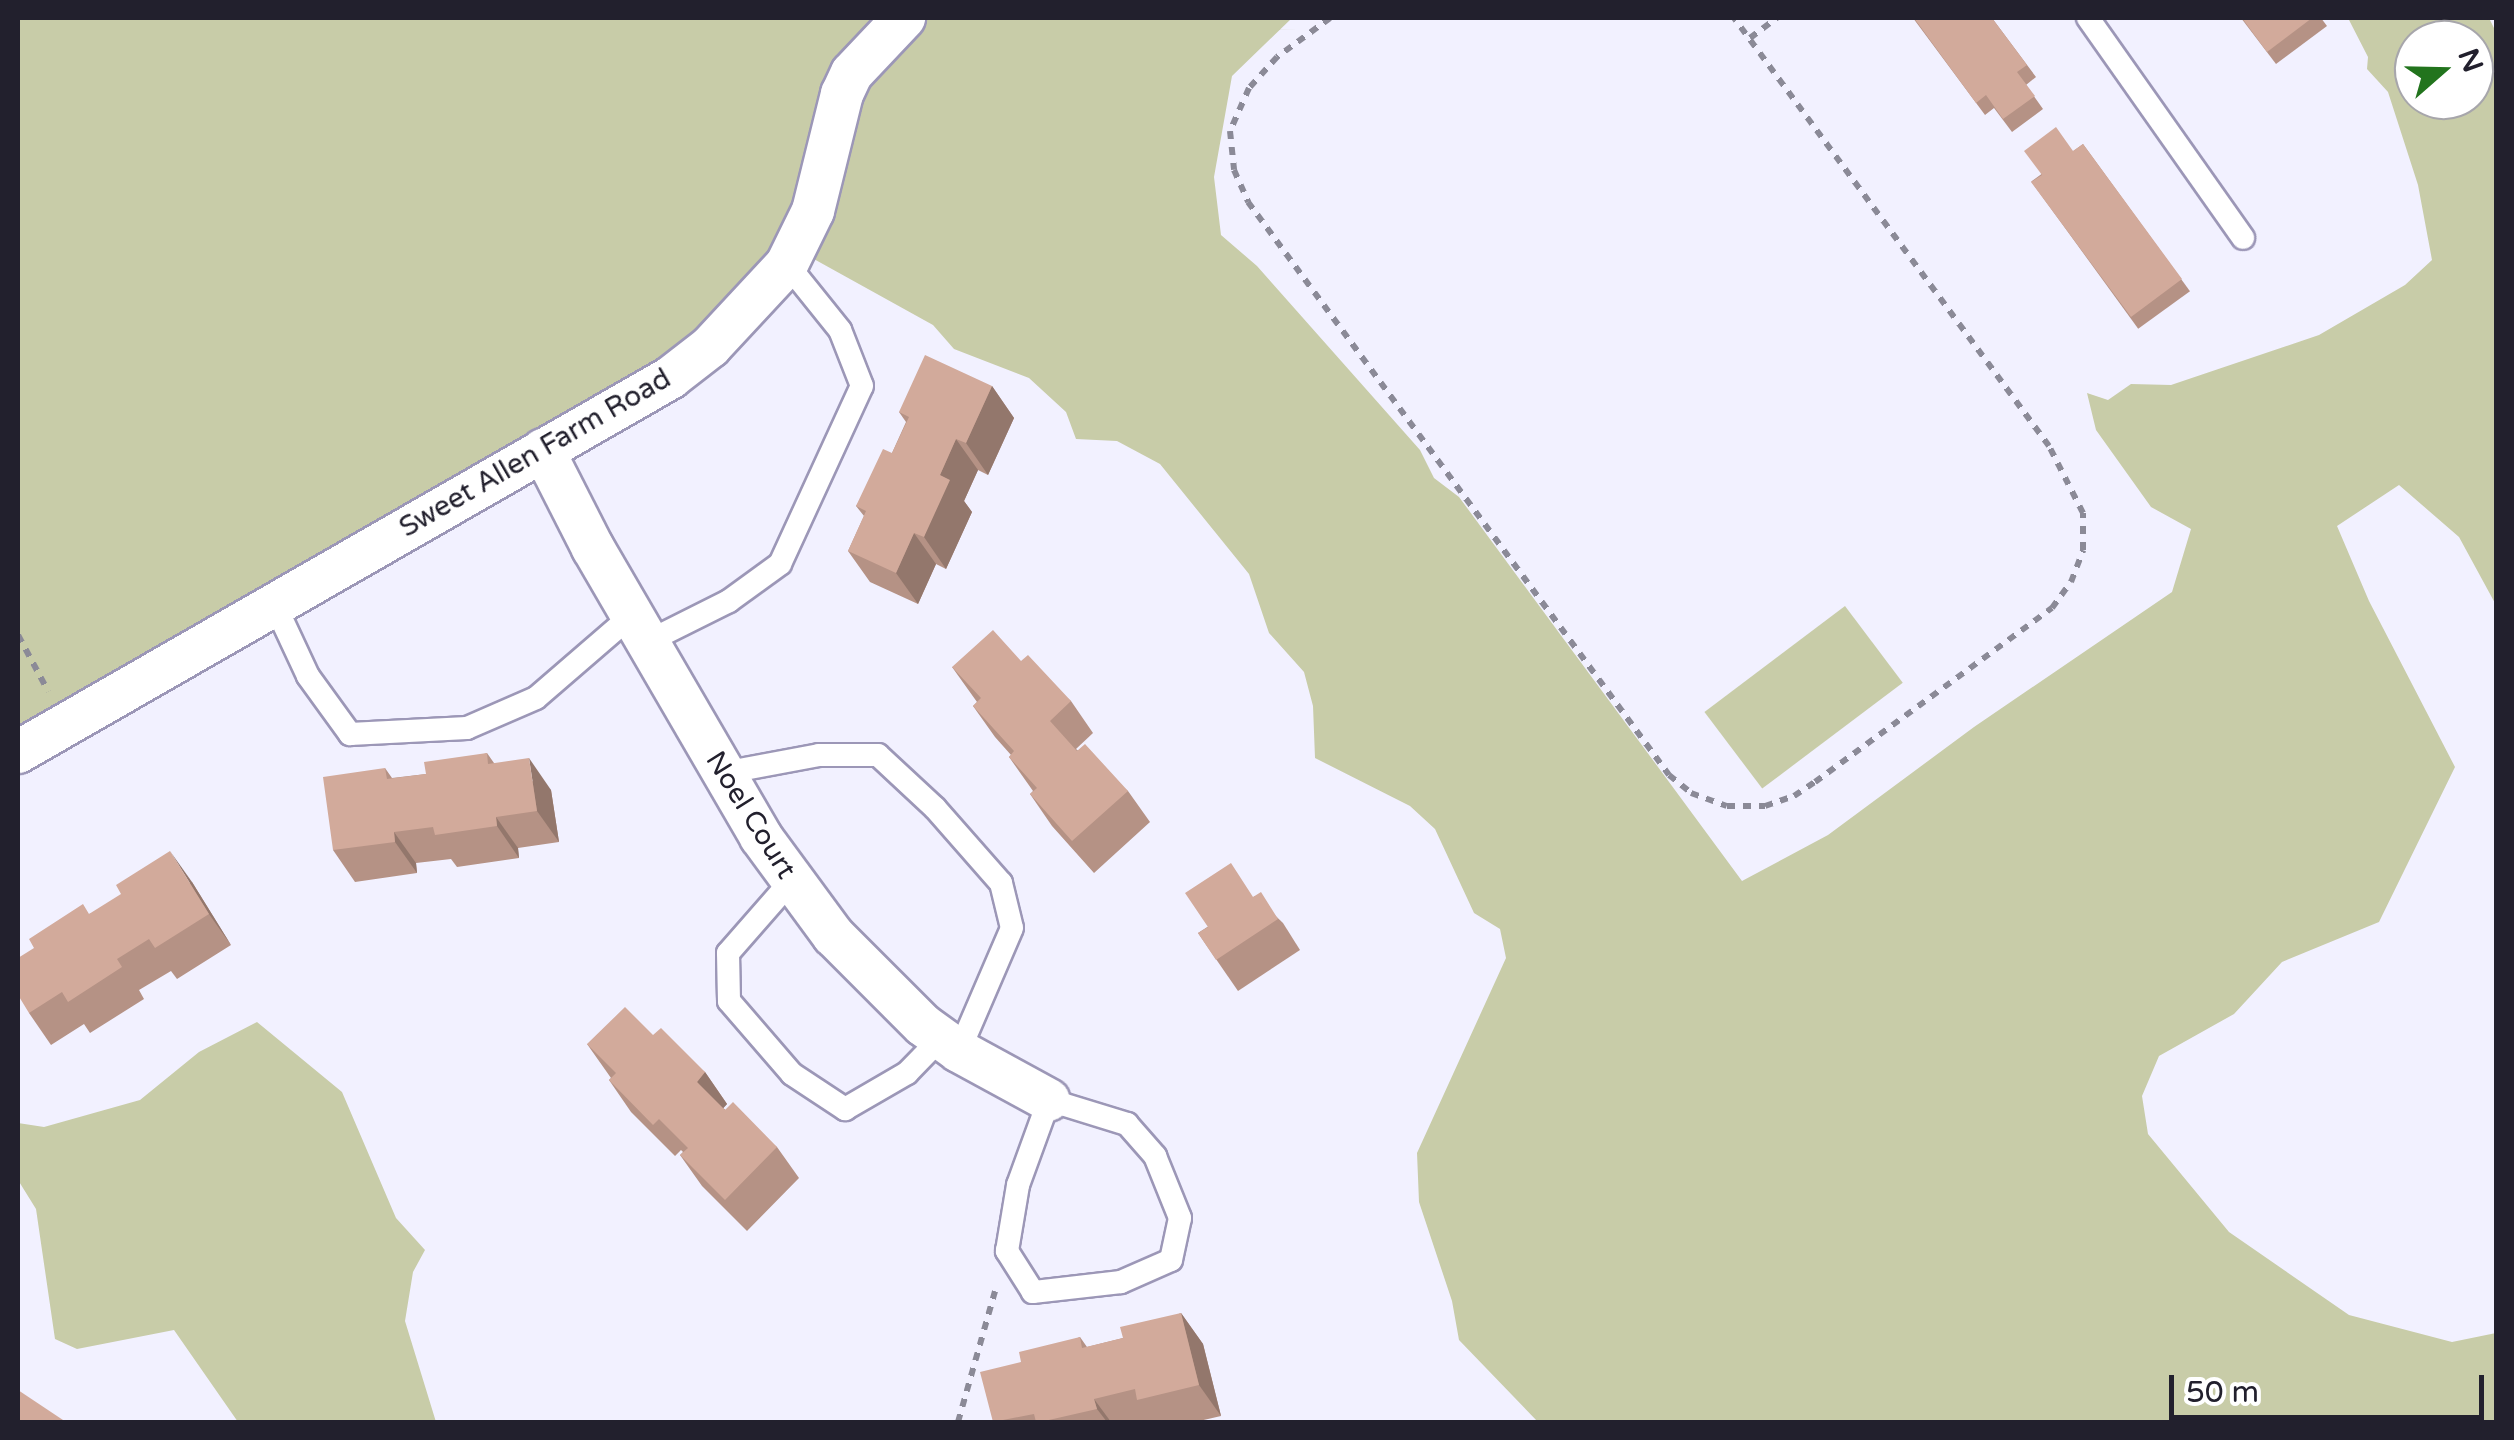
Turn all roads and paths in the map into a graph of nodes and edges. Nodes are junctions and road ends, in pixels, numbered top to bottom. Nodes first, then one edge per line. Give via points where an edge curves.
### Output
1 (904, 18) edge
2 (1330, 18) edge
3 (1734, 18) edge
4 (1778, 18) edge
5 (2088, 18) edge
6 (1750, 38) junction
7 (2243, 238) dead end
8 (787, 264) junction
9 (543, 450) junction
10 (274, 603) junction
11 (640, 628) junction
12 (18, 635) edge
13 (65, 725) junction
14 (18, 752) edge
15 (723, 774) junction
16 (792, 880) junction
17 (950, 1045) junction
18 (1049, 1100) junction
19 (1006, 1251) junction
20 (958, 1422) edge

1 - 8 street, Sweet Allen Farm Road via 852,73 813,211
2 - 6 path via 1248,88 1230,131 1234,170 1248,202 1669,775 1691,793 1727,806 1765,806 1815,782 2052,608 2083,550 2083,513 2049,446
3 - 6 path
4 - 6 path
5 - 7 lane
8 - 9 street, Sweet Allen Farm Road via 722,335 670,378
8 - 11 lane via 840,330 862,386 780,564 729,601
9 - 10 street, Sweet Allen Farm Road
9 - 11 street, Noel Court
10 - 11 lane via 308,676 350,734 467,728 536,698
10 - 13 street, Sweet Allen Farm Road
11 - 15 street, Noel Court
12 - 13 path
13 - 14 street, Sweet Allen Farm Road
15 - 16 street, Noel Court
15 - 17 lane via 819,755 878,755 1001,884 1012,928
16 - 17 street, Noel Court via 832,934
16 - 17 lane via 728,953 729,1001 792,1074 845,1108
17 - 18 street, Noel Court
18 - 19 lane via 1018,1185
18 - 19 lane via 1127,1124 1155,1156 1180,1218 1170,1260 1121,1282 1033,1292
19 - 20 path

